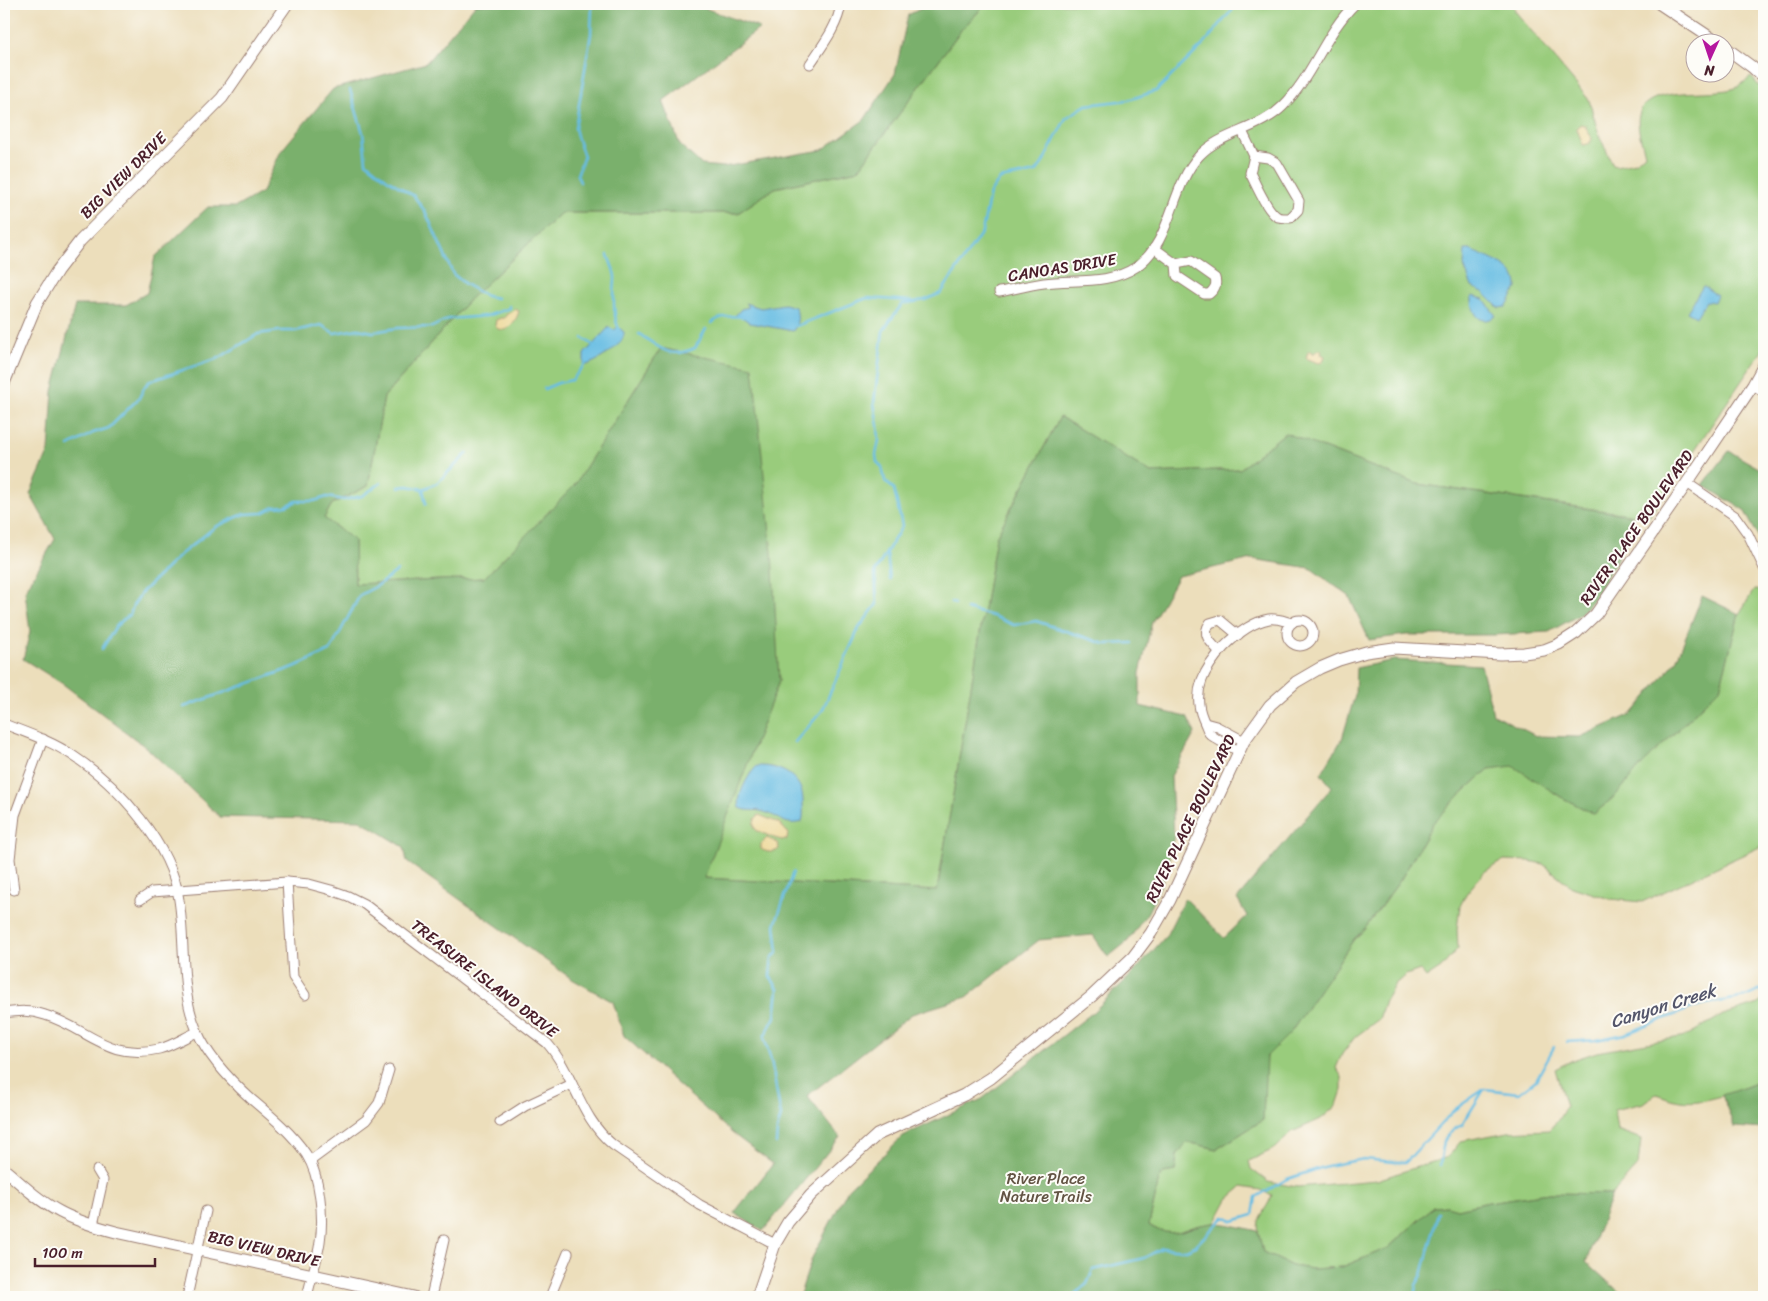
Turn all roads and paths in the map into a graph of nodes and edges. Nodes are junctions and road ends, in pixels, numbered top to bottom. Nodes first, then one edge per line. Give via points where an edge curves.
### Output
1 (287, 4) edge
2 (841, 4) edge
3 (1355, 4) edge
4 (1660, 4) edge
5 (1702, 32) edge
6 (1736, 55) edge
7 (810, 64) dead end
8 (1764, 78) edge
9 (1242, 132) junction
10 (1254, 156) junction
11 (1154, 248) junction
12 (1176, 264) junction
13 (999, 292) dead end
14 (1764, 365) edge
15 (4, 383) edge
16 (1753, 385) junction
17 (1764, 392) edge
18 (1687, 483) junction
19 (1764, 568) edge
20 (1292, 623) dead end
21 (1238, 634) junction
22 (1220, 652) junction
23 (4, 724) edge
24 (43, 740) junction
25 (1241, 746) junction
26 (287, 882) junction
27 (14, 890) dead end
28 (178, 890) junction
29 (140, 900) dead end
30 (305, 995) dead end
31 (4, 1013) edge
32 (197, 1032) junction
33 (389, 1070) dead end
34 (572, 1084) junction
35 (500, 1122) dead end
36 (310, 1161) junction
37 (4, 1169) edge
38 (97, 1170) dead end
39 (206, 1211) dead end
40 (93, 1226) junction
41 (444, 1240) dead end
42 (775, 1244) junction
43 (197, 1249) junction
44 (568, 1253) dead end
45 (312, 1275) junction
46 (187, 1297) edge
47 (307, 1297) edge
48 (414, 1297) edge
49 (431, 1297) edge
50 (550, 1297) edge
51 (757, 1297) edge

1 - 15 street, BIG VIEW DRIVE via 222,98 80,241 56,271 37,303
2 - 7 street via 833,28
3 - 9 street, CANOAS DRIVE via 1335,27 1294,94 1268,118
4 - 5 street
6 - 8 street
9 - 10 street
9 - 11 street, CANOAS DRIVE via 1208,147 1192,166
10 - 10 street via 1250,173 1260,192 1273,213 1280,218 1290,218 1298,210 1299,201 1277,163
11 - 12 street
11 - 13 street, CANOAS DRIVE via 1136,267 1107,278 1043,283
12 - 12 street via 1177,276 1204,294 1215,289 1215,278 1191,261
14 - 16 street, RIVER PLACE BOULEVARD
16 - 17 street
16 - 18 street, RIVER PLACE BOULEVARD
18 - 19 street via 1734,516 1748,534
18 - 25 street, RIVER PLACE BOULEVARD via 1596,614 1576,633 1558,644 1524,654 1394,648 1339,660 1296,682 1270,705
20 - 21 street via 1270,619
21 - 22 street
21 - 22 street via 1220,620 1210,622 1206,627 1207,639
22 - 25 street via 1204,672 1200,683 1200,712 1210,734
23 - 24 street
24 - 27 street via 15,815 10,860
24 - 28 street via 95,772 125,801 151,832 167,859
25 - 42 street, RIVER PLACE BOULEVARD via 1170,900 1151,933 1119,972 984,1082 964,1095 877,1135 810,1194
26 - 28 street, TREASURE ISLAND DRIVE
26 - 30 street via 293,978
26 - 34 street, TREASURE ISLAND DRIVE via 310,884 364,904 548,1043
28 - 29 street, TREASURE ISLAND DRIVE via 152,892
28 - 32 street via 185,985
31 - 32 street via 24,1010 44,1014 106,1046 140,1052 160,1049
32 - 36 street via 230,1080 286,1130
33 - 36 street via 379,1103 366,1120
34 - 35 street via 524,1106
34 - 42 street, TREASURE ISLAND DRIVE via 589,1118 612,1145 700,1205
36 - 45 street via 318,1185 321,1226
37 - 40 street, BIG VIEW DRIVE via 53,1208
38 - 40 street via 103,1180
39 - 43 street
40 - 43 street, BIG VIEW DRIVE
41 - 49 street
42 - 51 street, RIVER PLACE BOULEVARD
43 - 45 street, BIG VIEW DRIVE
43 - 46 street
44 - 50 street
45 - 47 street
45 - 48 street, BIG VIEW DRIVE

